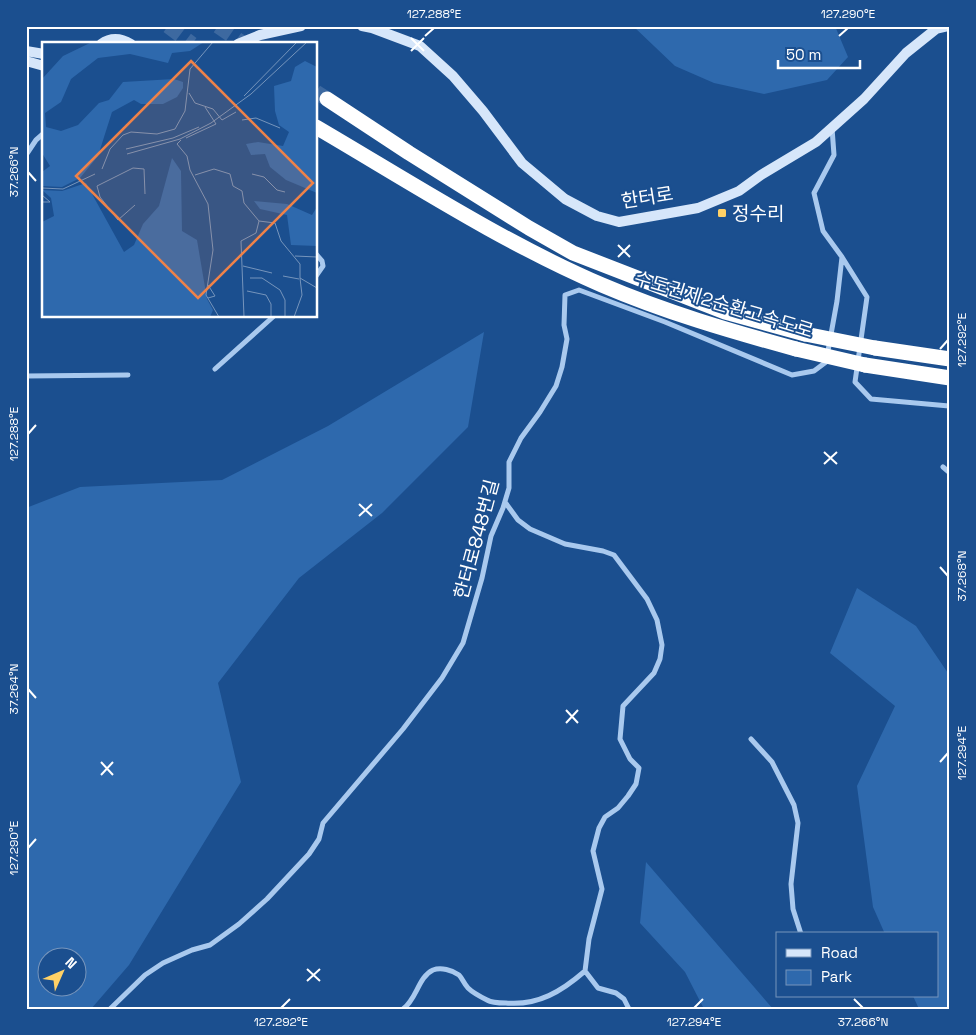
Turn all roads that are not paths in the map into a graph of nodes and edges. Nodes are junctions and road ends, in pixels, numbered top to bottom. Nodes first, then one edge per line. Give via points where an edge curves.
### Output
1 (301, 26) edge
2 (362, 26) edge
3 (949, 26) edge
4 (106, 42) edge
5 (126, 42) edge
6 (242, 42) edge
7 (26, 51) edge
8 (42, 54) edge
9 (26, 61) edge
10 (42, 65) edge
11 (328, 99) tunnel mouth
12 (318, 128) edge
13 (832, 128) junction
14 (42, 135) edge
15 (26, 156) edge
16 (318, 256) edge
17 (842, 257) junction
18 (318, 273) edge
19 (272, 318) edge
20 (950, 359) edge
21 (215, 369) dead end
22 (128, 375) dead end
23 (26, 376) edge
24 (950, 378) edge
25 (948, 406) dead end
26 (943, 468) dead end
27 (950, 473) edge
28 (505, 502) junction
29 (751, 739) dead end
30 (800, 932) edge
31 (585, 971) junction
32 (110, 1009) edge
33 (403, 1009) edge
34 (629, 1009) edge

1 - 6 main road via 260,34
2 - 13 main road, 한터로 via 420,46 453,76 522,163 566,199 597,216 618,222 698,208 739,191 816,142
3 - 13 main road, 한터로 via 936,29 906,53
4 - 5 main road via 114,39
7 - 8 main road
9 - 10 main road
11 - 20 highway, 수도권제2순환고속도로, bridge via 573,253 725,312 805,334
12 - 24 highway, 수도권제2순환고속도로, bridge via 488,228 547,259 659,308 796,349 865,365
13 - 17 street via 834,156 814,193 823,231
14 - 15 street
16 - 18 street via 323,266
17 - 25 street via 867,297 854,382 871,399
17 - 28 street, 한터로848번길 via 826,362 814,371 792,375 579,290 565,296 567,339 562,368 556,386 509,462 509,488
19 - 21 street
22 - 23 street
26 - 27 street
28 - 31 street via 518,520 530,529 565,544 614,555 647,599 657,620 660,659 654,673 623,706 620,739 630,759 639,768 636,784 618,808 605,817 593,851 602,889
28 - 32 street, 한터로848번길 via 491,536 463,643 442,678 403,729 323,823 319,840 309,854 239,924 210,945 157,967
29 - 30 street via 772,762 794,805 798,823 791,884 792,909
31 - 33 street via 569,985 544,999 522,1004 488,1002 468,989 460,976 452,971 434,970 425,976 415,996
31 - 34 street via 598,988 616,993

